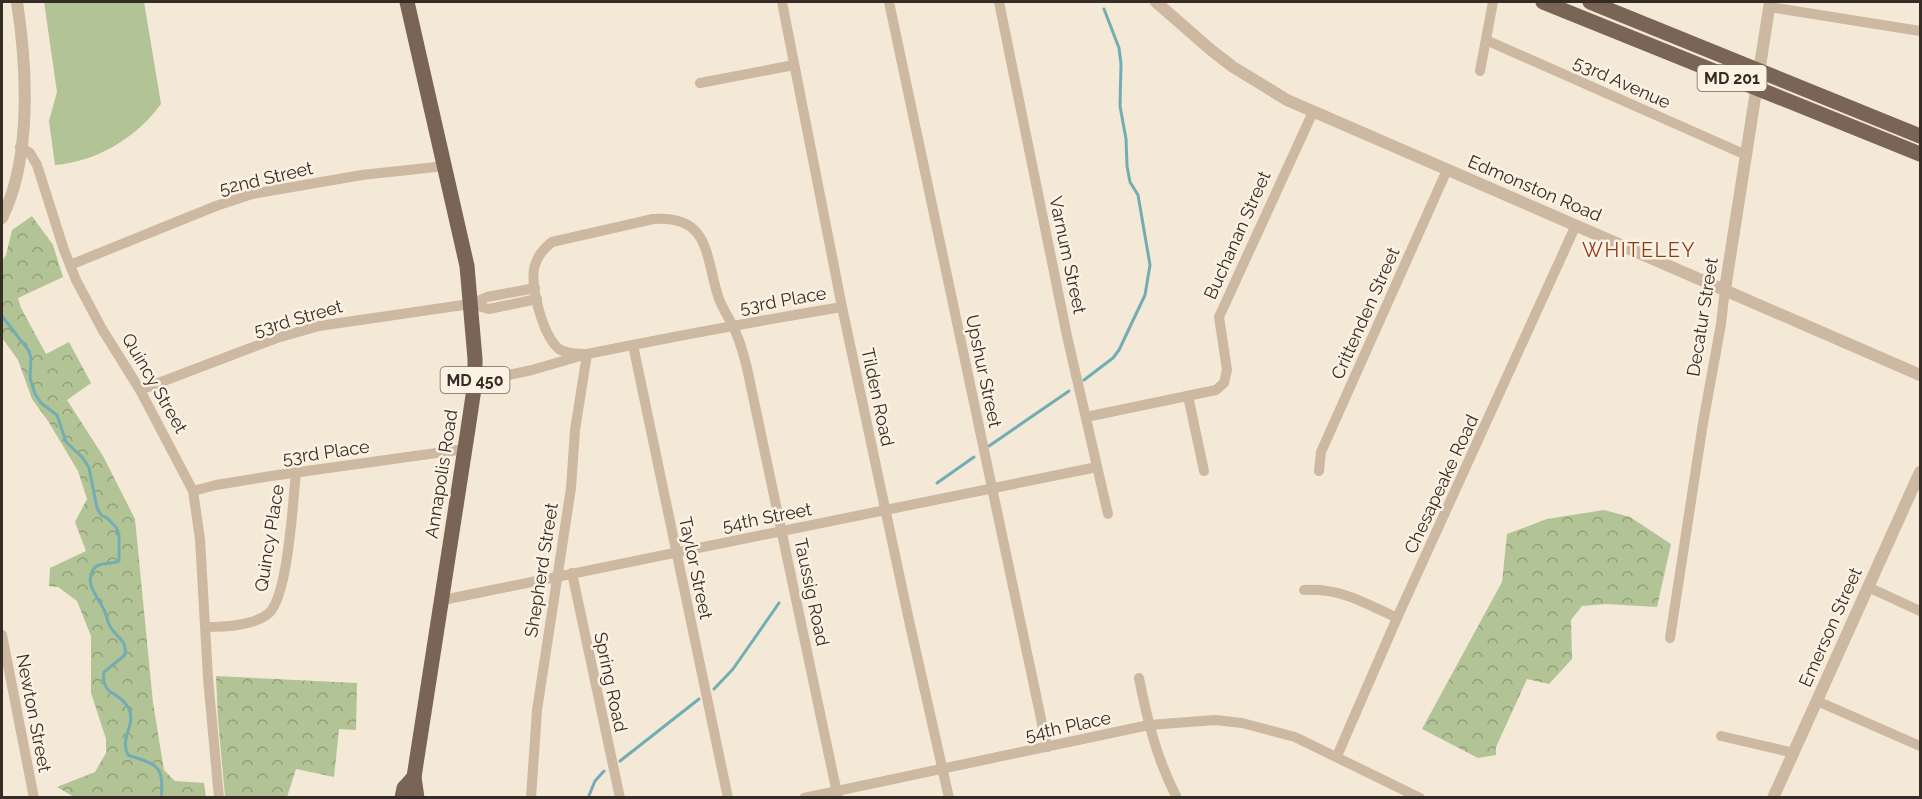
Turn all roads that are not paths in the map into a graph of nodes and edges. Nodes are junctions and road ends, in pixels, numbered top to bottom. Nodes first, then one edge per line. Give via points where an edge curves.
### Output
1 (16, 2) edge
2 (407, 2) edge
3 (782, 2) edge
4 (889, 2) edge
5 (999, 2) edge
6 (1156, 2) edge
7 (1493, 2) edge
8 (1543, 2) edge
9 (1590, 2) edge
10 (1769, 4) edge
11 (1920, 30) edge
12 (1486, 40) junction
13 (794, 65) junction
14 (1759, 69) junction
15 (1480, 71) dead end
16 (700, 83) dead end
17 (1756, 88) junction
18 (1314, 112) junction
19 (1920, 136) edge
20 (20, 147) junction
21 (1920, 154) edge
22 (1746, 155) junction
23 (445, 166) junction
24 (1448, 170) junction
25 (2, 218) edge
26 (1576, 225) junction
27 (70, 265) junction
28 (1725, 289) junction
29 (536, 293) junction
30 (470, 304) junction
31 (842, 307) junction
32 (733, 326) junction
33 (633, 345) junction
34 (587, 354) junction
35 (1920, 375) edge
36 (475, 382) junction
37 (140, 390) junction
38 (1192, 395) junction
39 (1086, 417) junction
40 (465, 450) junction
41 (1097, 467) junction
42 (1204, 471) dead end
43 (1319, 471) dead end
44 (296, 472) junction
45 (1919, 478) edge
46 (992, 488) junction
47 (193, 491) junction
48 (885, 510) junction
49 (1108, 514) dead end
50 (782, 531) junction
51 (676, 552) junction
52 (572, 573) junction
53 (557, 577) junction
54 (1868, 587) junction
55 (1304, 590) dead end
56 (443, 600) junction
57 (1920, 611) edge
58 (1397, 618) junction
59 (206, 627) junction
60 (2, 635) edge
61 (1670, 638) dead end
62 (1139, 678) dead end
63 (1817, 701) junction
64 (1149, 725) junction
65 (1721, 736) dead end
66 (1920, 746) edge
67 (1047, 747) junction
68 (1794, 753) junction
69 (1337, 756) junction
70 (942, 770) junction
71 (837, 794) edge
72 (531, 795) edge
73 (413, 797) edge
74 (34, 798) edge
75 (219, 798) edge
76 (620, 798) edge
77 (728, 798) edge
78 (804, 798) edge
79 (949, 798) edge
80 (1177, 798) edge
81 (1420, 798) edge
82 (1773, 798) edge

1 - 20 street via 23,70
2 - 23 main road, Annapolis Road / MD 450
3 - 13 street, Tilden Road
4 - 46 street, Upshur Street
5 - 39 street, Varnum Street
6 - 18 street, Edmonston Road via 1233,67
7 - 12 street
8 - 17 main road, MD 201
9 - 14 main road, MD 201
10 - 11 street
10 - 14 street, Decatur Street
12 - 15 street
12 - 22 street, 53rd Avenue
13 - 16 street
13 - 31 street, Tilden Road
14 - 17 street, Decatur Street
14 - 19 main road, MD 201
17 - 21 main road, MD 201
17 - 22 street, Decatur Street
18 - 24 street, Edmonston Road
18 - 38 street, Buchanan Street via 1219,317 1227,370 1224,383 1216,390
20 - 25 street via 14,185
20 - 27 street, Quincy Street via 30,153 37,165
22 - 28 street, Decatur Street
23 - 27 street, 52nd Street via 362,175 252,194
23 - 30 main road, Annapolis Road / MD 450
24 - 26 street, Edmonston Road
24 - 43 street, Crittenden Street via 1321,452
26 - 28 street, Edmonston Road
26 - 58 street, Chesapeake Road
27 - 37 street, Quincy Street via 84,298
28 - 35 street, Edmonston Road
28 - 61 street, Decatur Street
29 - 30 street via 487,297
29 - 32 street via 535,268 543,249 552,242 653,219 680,220 701,237 718,296
29 - 34 street, 53rd Place via 545,329 554,344 566,352
30 - 36 main road, Annapolis Road / MD 450
30 - 37 street, 53rd Street via 319,326
31 - 32 street, 53rd Place
31 - 48 street, Tilden Road
32 - 33 street, 53rd Place
32 - 50 street, Taussig Road via 747,368
33 - 34 street, 53rd Place
33 - 51 street, Taylor Street
34 - 36 street, 53rd Place
34 - 53 street, Shepherd Street
36 - 40 main road, Annapolis Road / MD 450
37 - 47 street, Quincy Street
38 - 39 street
38 - 42 street
39 - 41 street, Varnum Street
40 - 44 street, 53rd Place
40 - 56 main road, Annapolis Road / MD 450
41 - 46 street, 54th Street
41 - 49 street, Varnum Street
44 - 47 street, 53rd Place
44 - 59 street, Quincy Place via 281,585 274,606 254,621
45 - 54 street, Emerson Street
46 - 48 street, 54th Street
46 - 67 street, Upshur Street
47 - 59 street, Quincy Street
48 - 50 street, 54th Street
48 - 70 street, Tilden Road
50 - 51 street, 54th Street
50 - 71 street, Taussig Road
51 - 52 street, 54th Street
51 - 77 street, Taylor Street
52 - 53 street, 54th Street
52 - 76 street, Spring Road
53 - 56 street, 54th Street
53 - 72 street, Shepherd Street via 537,710
54 - 57 street
54 - 63 street, Emerson Street
55 - 58 street via 1323,589 1350,596
56 - 73 main road, Annapolis Road / MD 450 via 414,777 404,788
58 - 69 street, Chesapeake Road
59 - 75 street, Quincy Street
60 - 74 street, Newton Street
62 - 64 street
63 - 66 street
63 - 68 street, Emerson Street
64 - 67 street, 54th Place
64 - 69 street, 54th Place via 1215,720 1242,723 1295,737
64 - 80 street
65 - 68 street
67 - 70 street, 54th Place
68 - 82 street, Emerson Street
69 - 81 street, 54th Place
70 - 71 street, 54th Place
70 - 79 street, Tilden Road
71 - 78 street, 54th Place

